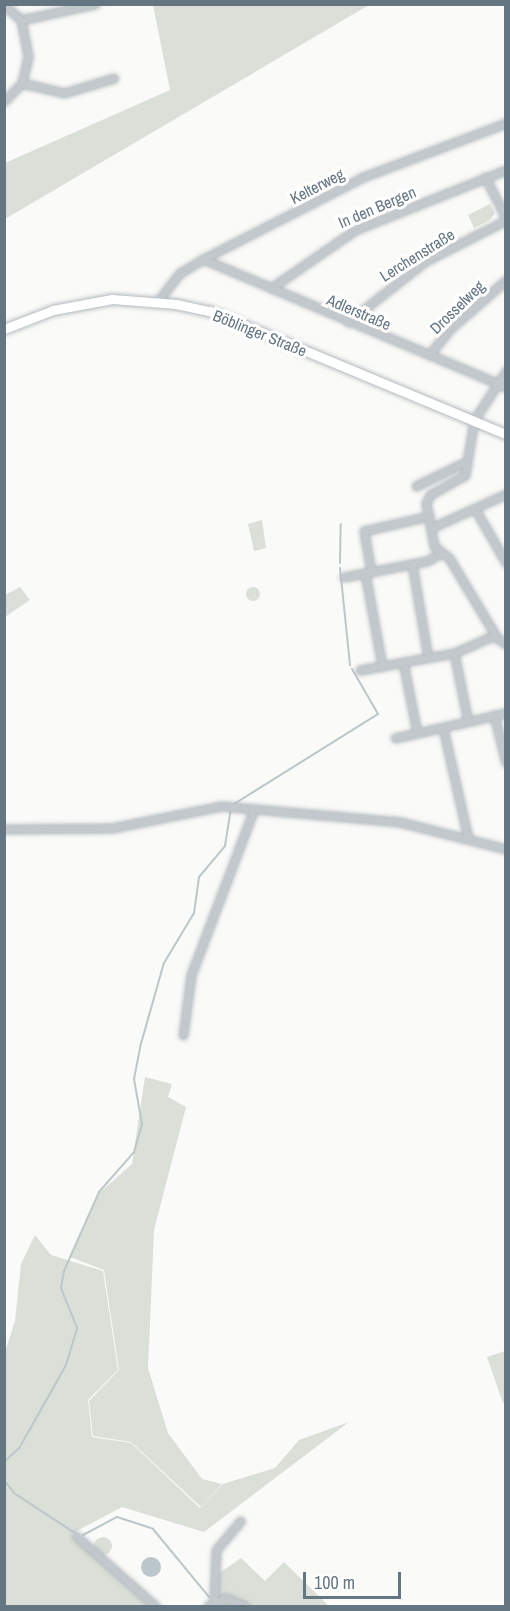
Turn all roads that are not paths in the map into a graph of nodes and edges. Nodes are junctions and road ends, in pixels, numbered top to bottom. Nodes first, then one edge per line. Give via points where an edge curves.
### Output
1 (95, 4) edge
2 (4, 5) edge
3 (21, 20) junction
4 (114, 78) dead end
5 (22, 83) junction
6 (4, 101) edge
7 (506, 123) edge
8 (506, 170) edge
9 (485, 177) junction
10 (506, 219) edge
11 (203, 259) junction
12 (506, 280) edge
13 (271, 288) junction
14 (158, 301) junction
15 (348, 322) junction
16 (4, 329) edge
17 (429, 355) junction
18 (506, 371) edge
19 (498, 383) junction
20 (506, 387) edge
21 (474, 420) junction
22 (506, 434) edge
23 (463, 463) dead end
24 (416, 486) dead end
25 (506, 494) edge
26 (475, 509) junction
27 (429, 516) junction
28 (431, 528) junction
29 (439, 554) junction
30 (506, 563) edge
31 (412, 564) junction
32 (368, 572) junction
33 (344, 576) dead end
34 (495, 635) junction
35 (506, 644) edge
36 (454, 653) junction
37 (428, 658) junction
38 (403, 662) junction
39 (382, 666) junction
40 (360, 670) dead end
41 (506, 712) edge
42 (494, 716) junction
43 (468, 722) junction
44 (443, 728) junction
45 (417, 733) junction
46 (395, 738) dead end
47 (506, 763) edge
48 (253, 812) junction
49 (4, 829) edge
50 (468, 838) junction
51 (506, 849) edge
52 (183, 1035) dead end
53 (240, 1521) dead end
54 (76, 1536) dead end
55 (214, 1600) junction
56 (155, 1606) edge
57 (208, 1606) edge
58 (245, 1606) edge

1 - 3 street
2 - 3 street
3 - 5 street via 28,57
4 - 5 street via 64,93
5 - 6 street
7 - 11 street, Kelterweg via 363,177
8 - 9 street, In den Bergen
9 - 10 street
9 - 13 street, In den Bergen via 355,230
10 - 15 street, Lerchenstraße via 422,264
11 - 13 street, Adlerstraße
11 - 14 street, Kelterweg via 180,273
12 - 17 street, Drosselweg via 451,328
13 - 15 street, Adlerstraße
14 - 16 main road, Böblinger Straße via 82,303
14 - 21 main road, Böblinger Straße via 210,311
15 - 17 street, Adlerstraße
17 - 19 street, Adlerstraße
18 - 19 street
19 - 20 street, Adlerstraße
19 - 21 street
21 - 22 main road, Böblinger Straße
21 - 27 street via 468,468 459,480 430,495
23 - 24 street
25 - 26 street
26 - 28 street
26 - 30 street
27 - 28 street
27 - 32 street via 364,531
28 - 29 street
29 - 31 street
29 - 34 street via 448,558
31 - 32 street
31 - 37 street
32 - 33 street
32 - 39 street
34 - 35 street
34 - 36 street
36 - 37 street
36 - 43 street
37 - 38 street
38 - 39 street
38 - 45 street
39 - 40 street
41 - 42 street
42 - 43 street
42 - 47 street
43 - 44 street
44 - 45 street
44 - 50 street
45 - 46 street
48 - 49 street via 221,806 112,828
48 - 50 street via 379,820
48 - 52 street via 191,975
50 - 51 street
53 - 55 street via 216,1550
54 - 56 street
55 - 57 street
55 - 58 street via 229,1598

